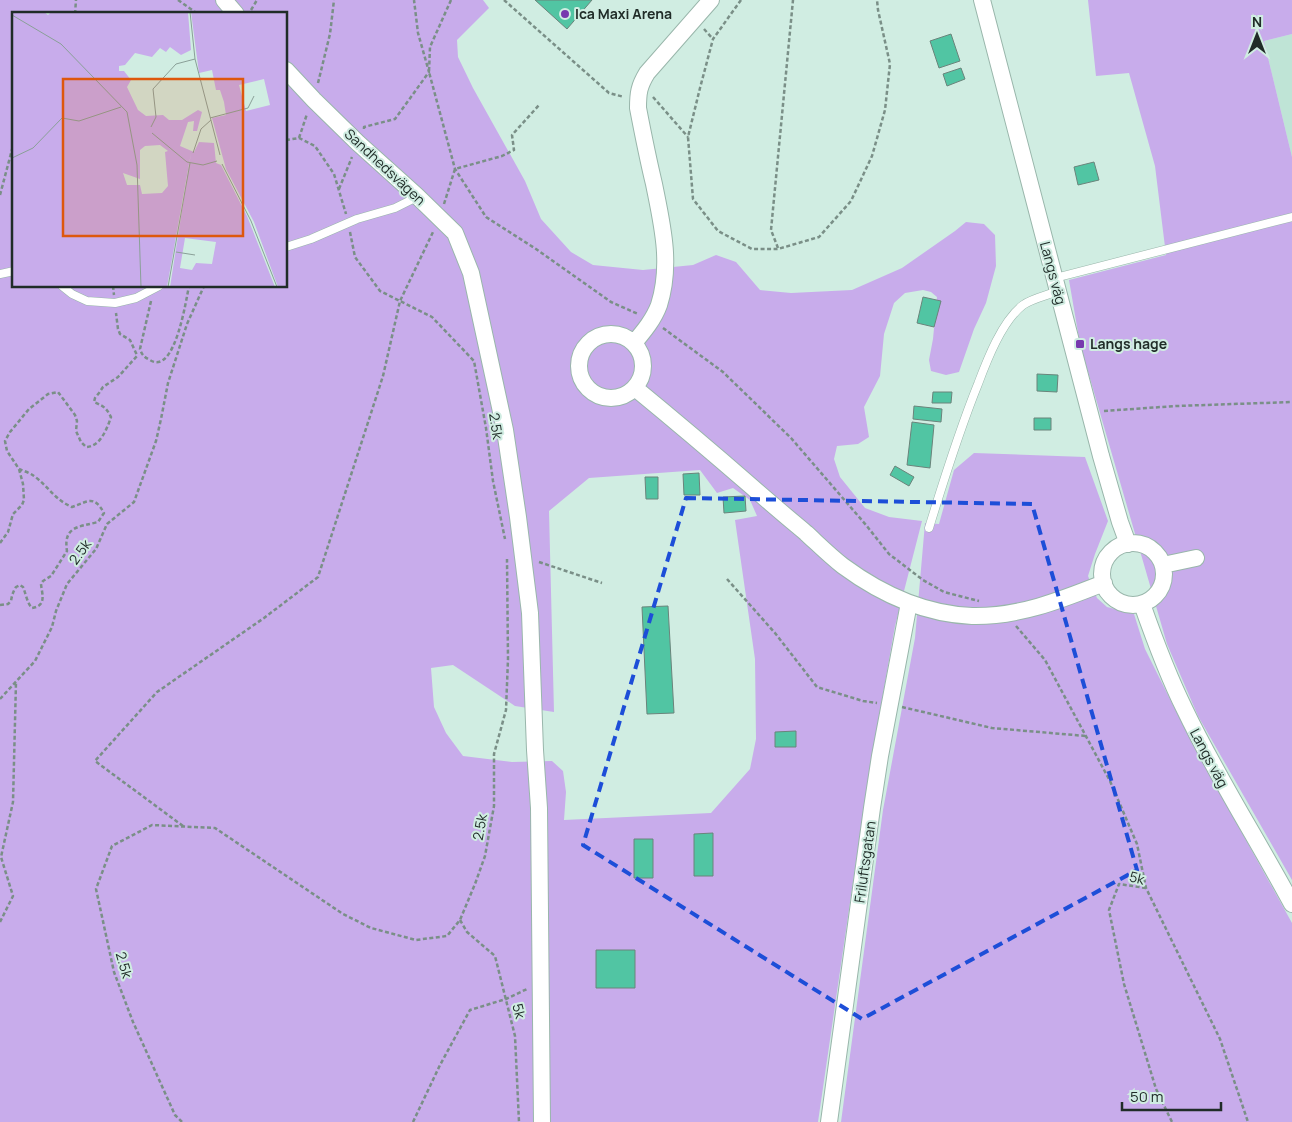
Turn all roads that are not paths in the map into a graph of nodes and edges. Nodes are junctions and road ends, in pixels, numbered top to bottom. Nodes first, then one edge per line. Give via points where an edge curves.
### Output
1 (224, 0) edge
2 (711, 0) edge
3 (982, 0) edge
4 (234, 12) edge
5 (288, 72) edge
6 (417, 196) junction
7 (1292, 218) edge
8 (288, 246) edge
9 (1057, 285) junction
10 (64, 288) edge
11 (155, 288) edge
12 (634, 343) junction
13 (635, 388) junction
14 (929, 528) dead end
15 (1128, 544) junction
16 (1196, 558) dead end
17 (1163, 566) junction
18 (1104, 583) junction
19 (909, 603) junction
20 (1142, 604) junction
21 (1292, 904) edge
22 (542, 1122) edge
23 (829, 1122) edge

1 - 4 street
2 - 12 street via 647,73 639,90 638,108 665,250 664,284 659,306
3 - 9 street, Langs väg
5 - 6 street, Sandhedsvägen via 358,143
6 - 8 lane via 396,208 357,219
6 - 22 street, Sandhedsvägen via 456,233 471,273 505,430 518,517 530,613 539,808
7 - 9 lane
9 - 14 lane via 1023,305 1008,321 990,354 957,440
9 - 15 street, Langs väg
10 - 11 lane via 87,301 115,303 136,298
12 - 13 street via 644,366
12 - 13 street via 621,335 600,336 587,344 578,364 581,379 596,395 616,398
13 - 19 street via 842,565
15 - 17 street via 1148,547
15 - 18 street via 1107,558 1103,568
16 - 17 street
17 - 20 street via 1161,589
18 - 19 street via 1048,604 1004,615 956,615
18 - 20 street via 1117,601 1128,605
19 - 23 street, Friluftsgatan via 880,756
20 - 21 street, Langs väg via 1160,656 1185,711

